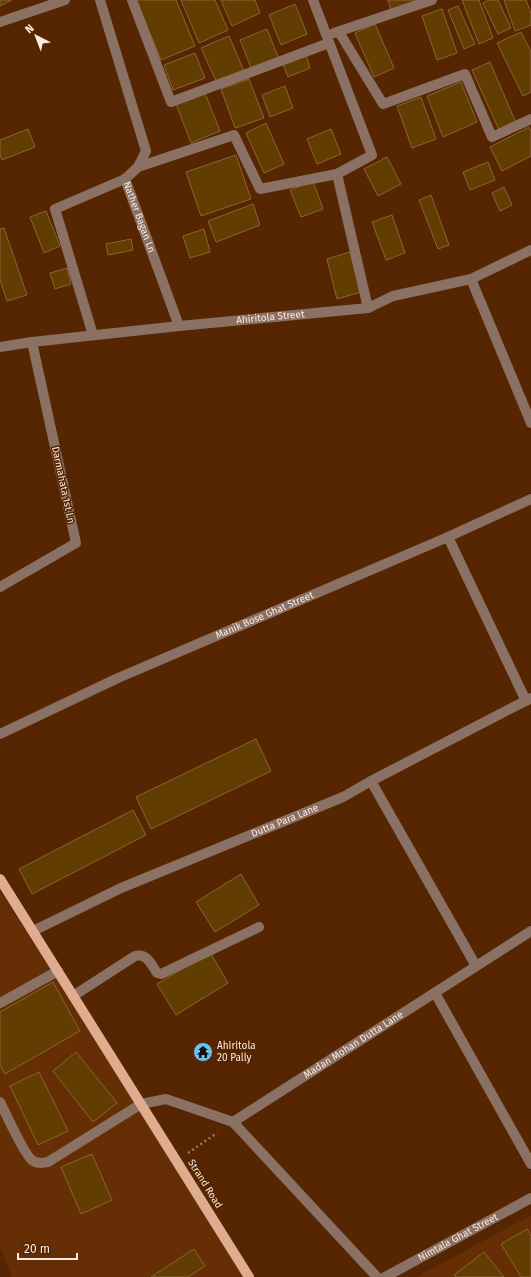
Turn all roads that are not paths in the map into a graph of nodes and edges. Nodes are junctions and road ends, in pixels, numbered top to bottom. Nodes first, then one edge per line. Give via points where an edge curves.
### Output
1 (65, 0) edge
2 (100, 0) edge
3 (132, 0) edge
4 (313, 0) edge
5 (432, 0) edge
6 (0, 22) edge
7 (339, 32) junction
8 (328, 39) junction
9 (531, 119) edge
10 (138, 167) junction
11 (338, 174) junction
12 (124, 179) junction
13 (531, 250) edge
14 (471, 279) junction
15 (368, 308) junction
16 (179, 326) junction
17 (93, 335) junction
18 (32, 342) junction
19 (0, 347) edge
20 (531, 423) edge
21 (531, 499) edge
22 (448, 537) junction
23 (0, 587) edge
24 (528, 699) edge
25 (0, 734) edge
26 (371, 781) junction
27 (0, 879) edge
28 (259, 927) dead end
29 (33, 931) junction
30 (531, 931) edge
31 (476, 966) junction
32 (58, 971) junction
33 (435, 992) junction
34 (73, 996) junction
35 (0, 1003) edge
36 (0, 1102) edge
37 (141, 1104) junction
38 (234, 1122) junction
39 (531, 1164) edge
40 (531, 1198) edge
41 (249, 1277) edge
42 (378, 1277) edge
43 (385, 1277) edge

1 - 6 street
2 - 10 street, Nather Bagan Ln via 146,151
3 - 8 street via 171,102
4 - 8 street
5 - 7 street
7 - 8 street
7 - 9 street via 383,104 465,74 492,137
8 - 11 street via 372,155
10 - 11 street via 234,135 260,189
10 - 12 street, Nather Bagan Ln
11 - 15 street
12 - 16 street, Nather Bagan Ln
12 - 17 street via 55,209
13 - 14 street, Ahiritola Street
14 - 15 street, Ahiritola Street via 393,296
14 - 20 street
15 - 16 street, Ahiritola Street
16 - 17 street, Ahiritola Street
17 - 18 street, Ahiritola Street
18 - 19 street, Ahiritola Street
18 - 23 street, Darmahata 1st Ln via 76,543
21 - 22 street, Manik Bose Ghat Street
22 - 24 street
22 - 25 street, Manik Bose Ghat Street via 118,678
24 - 26 street, Dutta Para Lane
26 - 29 street, Dutta Para Lane via 343,797 121,888
26 - 31 street
27 - 29 main road, Strand Road
28 - 34 street via 161,974 157,973 140,954
29 - 32 main road, Strand Road
30 - 31 street, Madan Mohan Dutta Lane
31 - 33 street, Madan Mohan Dutta Lane
32 - 34 main road, Strand Road
32 - 35 street
33 - 38 street, Madan Mohan Dutta Lane
33 - 39 street
34 - 37 main road, Strand Road
36 - 37 street via 31,1160 40,1164 48,1162
37 - 38 street via 166,1099
37 - 41 main road, Strand Road
38 - 42 street
40 - 43 street, Nimtala Ghat Street

